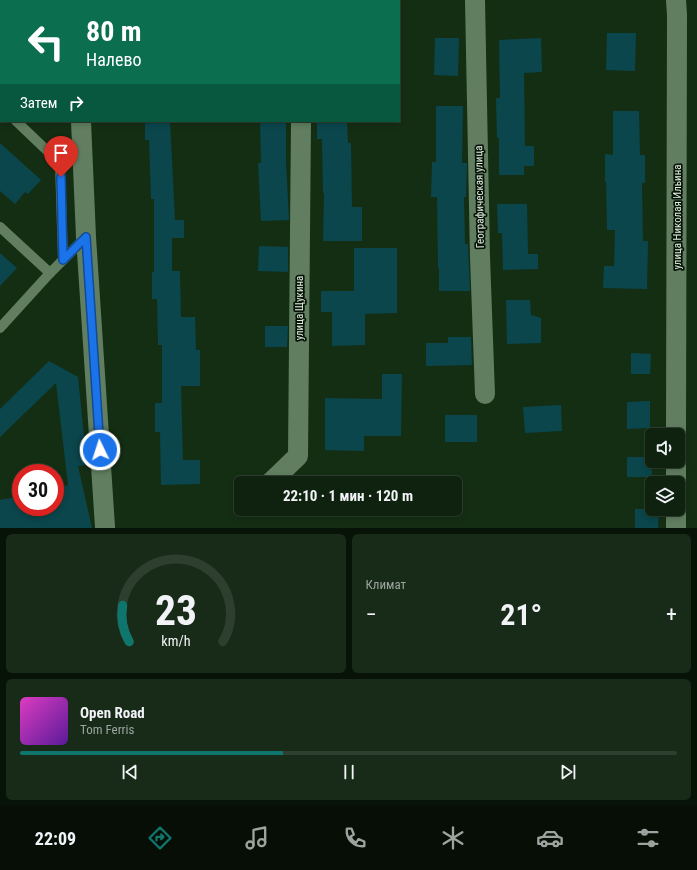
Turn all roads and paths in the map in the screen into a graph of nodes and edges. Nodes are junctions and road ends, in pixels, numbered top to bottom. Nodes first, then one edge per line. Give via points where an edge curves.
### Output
1 (475, 0) edge
2 (676, 0) edge
3 (17, 122) edge
4 (81, 122) edge
5 (301, 122) edge
6 (0, 227) edge
7 (86, 237) junction
8 (63, 260) junction
9 (50, 273) junction
10 (0, 328) edge
11 (485, 394) dead end
12 (676, 428) edge
13 (277, 476) edge
14 (676, 516) edge
15 (104, 527) dead end
16 (676, 528) edge

1 - 11 street, Географическая улица
2 - 12 street, улица Николая Ильина
3 - 8 lane via 60,163
4 - 7 street
5 - 13 street, улица Щукина via 298,456
6 - 9 lane
7 - 8 lane
7 - 15 street
8 - 9 lane
9 - 10 lane
14 - 16 street

